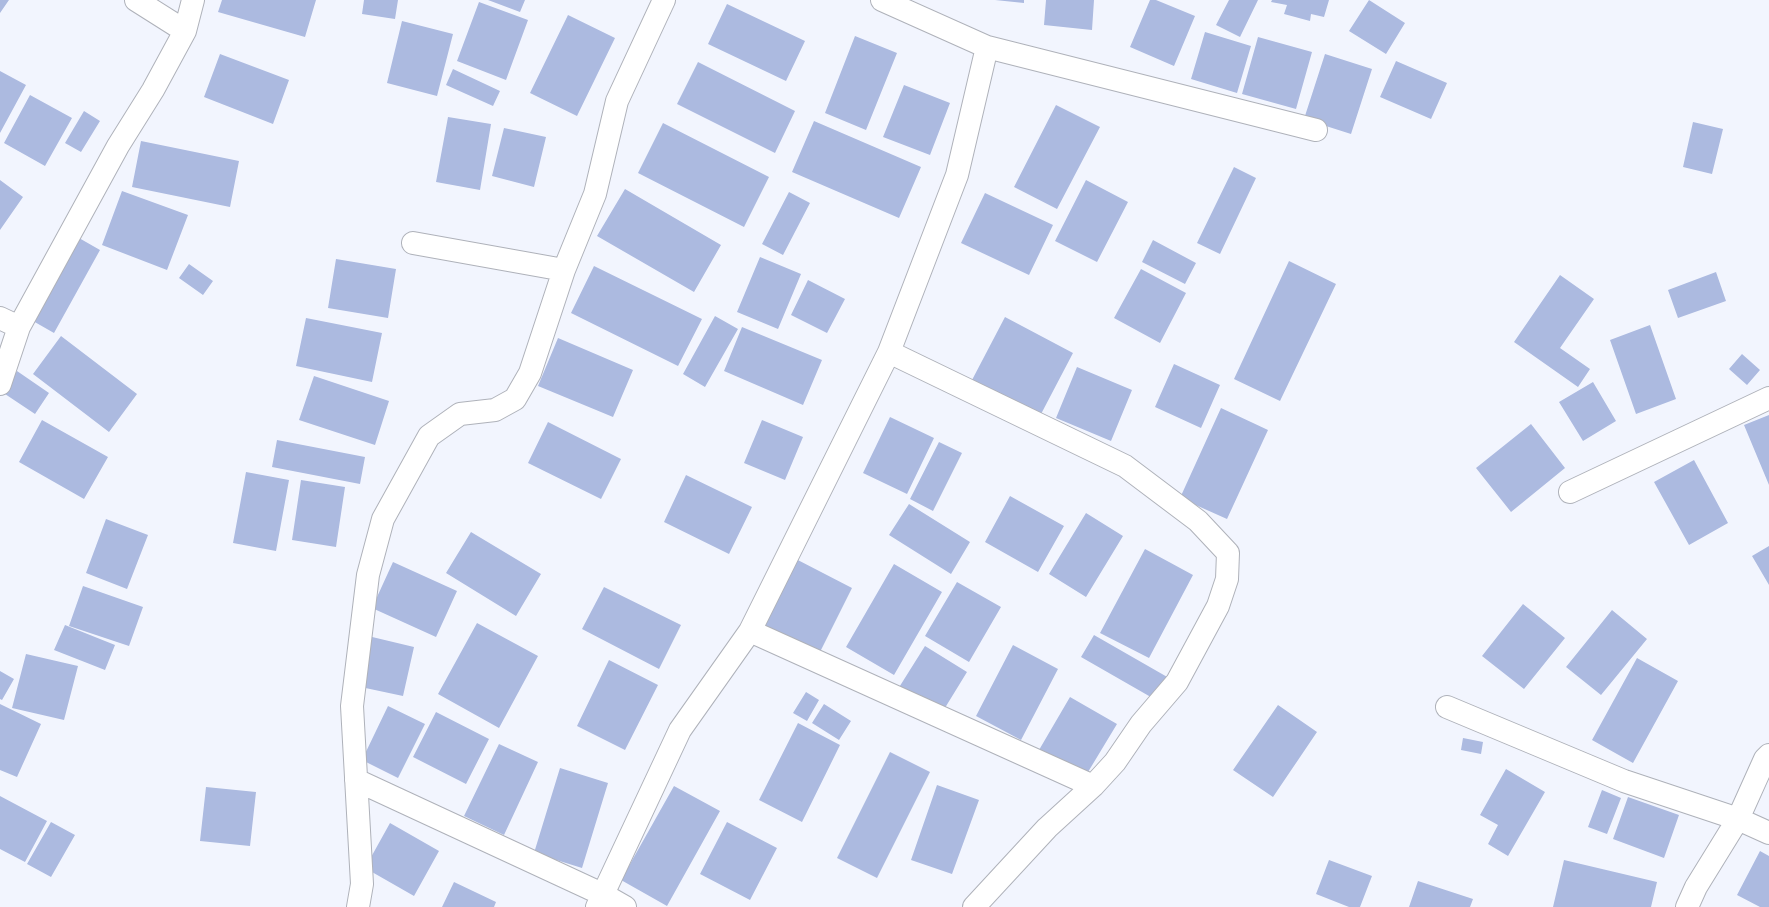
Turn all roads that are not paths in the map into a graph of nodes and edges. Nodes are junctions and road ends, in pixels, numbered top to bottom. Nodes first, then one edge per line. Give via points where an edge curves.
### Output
1 (136, 0) edge
2 (193, 0) edge
3 (664, 0) edge
4 (882, 0) edge
5 (184, 31) junction
6 (987, 47) junction
7 (1316, 130) dead end
8 (413, 242) dead end
9 (564, 270) junction
10 (9, 322) edge
11 (889, 352) junction
12 (0, 384) edge
13 (1769, 398) edge
14 (1570, 492) dead end
15 (750, 631) junction
16 (1447, 707) dead end
17 (1769, 755) edge
18 (356, 780) junction
19 (1093, 786) junction
20 (1738, 819) junction
21 (1769, 833) edge
22 (600, 901) edge
23 (358, 907) edge
24 (625, 907) edge
25 (974, 907) edge
26 (1687, 907) edge

1 - 5 street
2 - 5 street
3 - 9 street via 617,101 595,194
4 - 6 street
5 - 10 street via 154,90
6 - 7 street
6 - 11 street via 958,175
8 - 9 street
9 - 18 street via 530,373 515,399 495,410 460,414 429,436 383,519 368,575 352,706
10 - 12 street
11 - 15 street
11 - 19 street via 1125,466 1198,521 1228,552 1227,579 1218,606 1178,682 1141,724 1115,762
13 - 14 street
15 - 19 street
15 - 22 street via 680,730
16 - 20 street via 1624,781
17 - 20 street
18 - 22 street
18 - 23 street via 362,884
19 - 25 street via 1047,828
20 - 21 street
20 - 26 street via 1696,887
22 - 24 street

